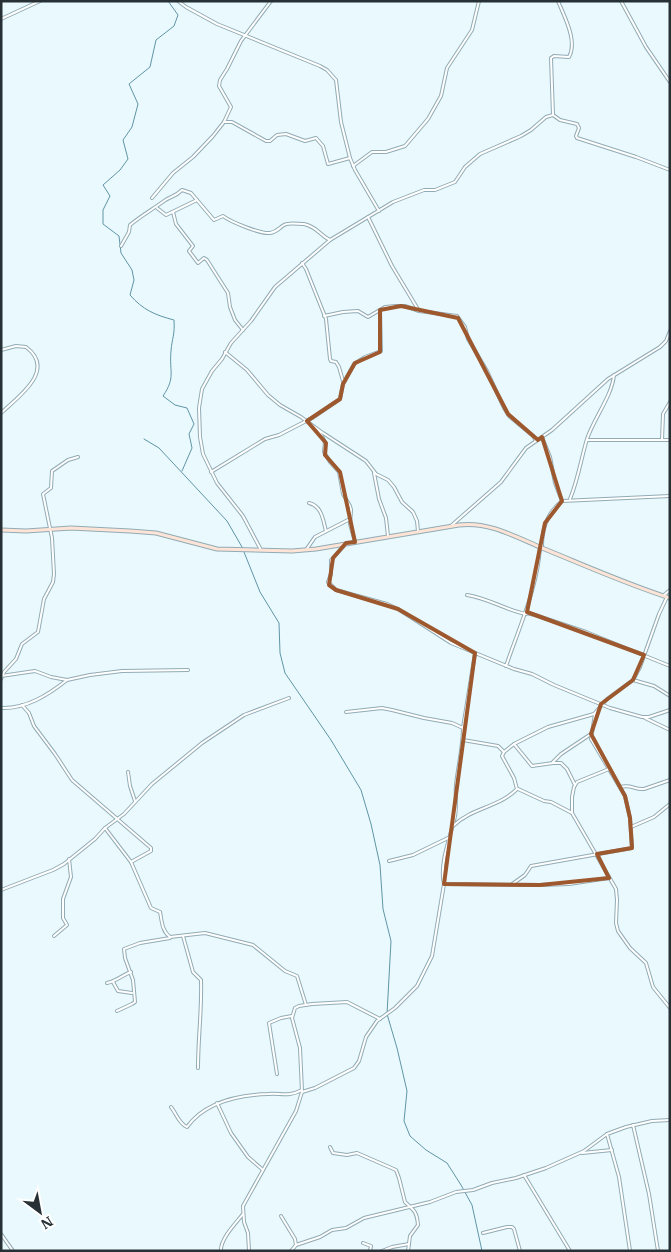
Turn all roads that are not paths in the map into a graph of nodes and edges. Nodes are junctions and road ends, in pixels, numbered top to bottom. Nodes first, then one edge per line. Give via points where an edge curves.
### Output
1 (40, 1) edge
2 (178, 1) edge
3 (271, 1) edge
4 (479, 1) edge
5 (558, 1) edge
6 (621, 1) edge
7 (1, 19) edge
8 (246, 36) junction
9 (670, 82) edge
10 (553, 115) junction
11 (224, 122) junction
12 (350, 158) junction
13 (353, 166) junction
14 (670, 170) edge
15 (152, 198) dead end
16 (197, 200) junction
17 (157, 208) junction
18 (379, 211) junction
19 (173, 212) junction
20 (368, 217) junction
21 (330, 240) junction
22 (121, 246) dead end
23 (302, 263) junction
24 (380, 310) junction
25 (419, 310) junction
26 (324, 316) junction
27 (243, 330) junction
28 (670, 331) edge
29 (1, 350) edge
30 (225, 352) junction
31 (614, 375) junction
32 (343, 383) junction
33 (670, 402) edge
34 (1, 413) edge
35 (307, 421) junction
36 (318, 430) junction
37 (542, 438) junction
38 (587, 440) junction
39 (662, 440) junction
40 (670, 440) edge
41 (536, 441) junction
42 (78, 458) dead end
43 (211, 472) junction
44 (374, 473) junction
45 (670, 496) edge
46 (570, 499) junction
47 (562, 501) junction
48 (310, 503) dead end
49 (350, 519) junction
50 (451, 526) junction
51 (50, 529) junction
52 (1, 530) edge
53 (326, 531) junction
54 (418, 531) junction
55 (388, 536) junction
56 (356, 542) junction
57 (346, 543) junction
58 (541, 547) junction
59 (261, 550) junction
60 (306, 550) junction
61 (670, 590) edge
62 (466, 595) dead end
63 (667, 597) edge
64 (526, 614) junction
65 (475, 653) junction
66 (644, 655) junction
67 (506, 666) junction
68 (670, 666) edge
69 (188, 670) dead end
70 (2, 677) edge
71 (67, 680) junction
72 (633, 680) junction
73 (670, 696) edge
74 (289, 698) dead end
75 (601, 704) junction
76 (22, 705) junction
77 (1, 708) edge
78 (670, 710) edge
79 (346, 712) dead end
80 (595, 713) junction
81 (643, 717) junction
82 (463, 728) junction
83 (670, 730) edge
84 (591, 734) junction
85 (463, 740) junction
86 (514, 744) junction
87 (504, 752) junction
88 (553, 763) junction
89 (609, 769) junction
90 (128, 772) dead end
91 (670, 780) edge
92 (575, 785) junction
93 (620, 787) junction
94 (517, 789) junction
95 (135, 802) junction
96 (670, 804) edge
97 (572, 813) junction
98 (117, 818) junction
99 (631, 827) junction
100 (105, 828) junction
101 (452, 828) junction
102 (448, 838) junction
103 (597, 854) junction
104 (69, 859) junction
105 (389, 861) dead end
106 (131, 862) junction
107 (609, 878) junction
108 (444, 884) junction
109 (511, 885) junction
110 (1, 890) edge
111 (54, 936) dead end
112 (183, 936) junction
113 (170, 938) junction
114 (131, 972) junction
115 (114, 982) junction
116 (108, 984) dead end
117 (133, 993) junction
118 (306, 1005) junction
119 (670, 1008) edge
120 (117, 1011) dead end
121 (292, 1016) junction
122 (380, 1019) junction
123 (198, 1068) dead end
124 (277, 1074) dead end
125 (302, 1091) junction
126 (216, 1103) junction
127 (171, 1107) dead end
128 (670, 1120) edge
129 (633, 1125) junction
130 (607, 1134) junction
131 (330, 1147) dead end
132 (612, 1150) junction
133 (581, 1152) junction
134 (263, 1170) junction
135 (524, 1175) junction
136 (413, 1207) junction
137 (244, 1214) junction
138 (281, 1216) dead end
139 (1, 1234) edge
140 (483, 1234) dead end
141 (363, 1242) dead end
142 (409, 1244) junction
143 (296, 1245) junction
144 (13, 1251) edge
145 (221, 1251) edge
146 (249, 1251) edge
147 (291, 1251) edge
148 (370, 1251) edge
149 (382, 1251) edge
150 (408, 1251) edge
151 (520, 1251) edge
152 (570, 1251) edge
153 (630, 1251) edge
154 (658, 1251) edge

1 - 7 street
2 - 8 street via 217,24
3 - 8 street
4 - 13 street via 472,30 447,68 441,96 428,119 405,146 386,152 372,152
5 - 10 street via 570,33 571,53 569,57 551,58
6 - 9 street
8 - 11 street via 219,83 231,107
8 - 12 street via 332,74
10 - 14 street via 577,124 577,138
10 - 18 street via 521,136 480,154 465,167 455,182 415,193
11 - 12 street via 232,122 266,141 286,134 306,141 316,138 322,145 328,164
11 - 15 street
12 - 13 street
13 - 18 street
16 - 17 street via 182,190
16 - 19 street
16 - 21 street via 214,220 223,216 270,233 286,224 305,225 316,228
17 - 19 street via 166,215
17 - 22 street via 130,225
18 - 20 street
19 - 27 street via 176,224 193,246 190,253 198,263 204,258 207,260 228,293 235,320
20 - 21 street
20 - 25 street via 392,266
21 - 23 street
23 - 26 street
23 - 27 street via 275,287
24 - 25 street via 401,306
24 - 26 street via 368,318 355,311
24 - 32 street via 381,350 356,362
25 - 41 street via 452,314 458,318 509,416
26 - 32 street via 330,359 338,364
27 - 30 street
28 - 31 street via 660,347
29 - 34 street via 26,347 35,358 38,369 34,379
30 - 35 street via 248,370 268,395
30 - 43 street via 202,389 199,408 201,446
31 - 37 street
31 - 38 street via 611,389
32 - 35 street via 340,399
33 - 39 street via 663,414
35 - 36 street
35 - 43 street via 265,439
36 - 44 street via 366,461
36 - 49 street via 325,442 325,454 339,472 343,496 351,510
37 - 41 street
37 - 47 street
38 - 39 street
38 - 46 street
39 - 40 street
41 - 50 street via 524,450 501,482
42 - 51 street via 68,460 52,471 51,488 43,494
43 - 59 street via 243,516
44 - 54 street via 393,484 402,502 415,516
44 - 55 street
45 - 46 street
46 - 47 street
47 - 58 street via 545,523
48 - 53 street via 319,508
49 - 53 street
49 - 56 street
50 - 54 street
50 - 58 street via 481,524
51 - 52 street
51 - 59 street via 156,533 217,549
51 - 70 street via 54,578 44,599 38,632 23,643
53 - 60 street via 313,539
54 - 55 street
55 - 56 street
56 - 57 street
57 - 60 street
57 - 65 street via 331,560 328,582 333,589 387,604 451,643
58 - 63 street
58 - 64 street
59 - 60 street
61 - 63 street
62 - 64 street
63 - 66 street
64 - 66 street via 586,632
64 - 67 street
65 - 67 street
65 - 82 street
66 - 68 street
66 - 72 street
67 - 75 street
69 - 71 street via 122,671
70 - 71 street via 35,671
71 - 76 street via 45,697
72 - 73 street via 654,686
72 - 75 street
74 - 95 street via 244,715 202,743
75 - 80 street
75 - 81 street
76 - 77 street
76 - 98 street via 70,778
78 - 81 street
79 - 82 street via 382,708
80 - 84 street
80 - 86 street via 567,720
81 - 83 street
82 - 85 street
84 - 88 street
84 - 89 street via 593,744
85 - 87 street via 498,746
85 - 101 street
86 - 87 street
86 - 88 street via 532,766
87 - 94 street via 503,757
88 - 92 street via 561,763
89 - 92 street
89 - 93 street
90 - 95 street
91 - 93 street via 644,790
92 - 97 street
93 - 99 street via 628,805
94 - 97 street
94 - 101 street via 498,803 475,811
95 - 98 street
96 - 99 street
97 - 103 street
98 - 100 street
98 - 106 street via 151,849
99 - 103 street via 632,848
100 - 104 street
100 - 106 street
101 - 102 street
102 - 105 street via 413,856
102 - 108 street
103 - 107 street
103 - 109 street via 531,866
104 - 110 street via 53,870
104 - 111 street via 71,876 63,899 63,918 67,926
106 - 113 street via 151,908 159,911
107 - 109 street via 569,884
107 - 119 street via 616,892 618,931 646,964 653,987
108 - 109 street
108 - 122 street via 428,966 417,986
112 - 113 street
112 - 118 street via 212,934 257,948 296,976
112 - 123 street via 193,972 202,980
113 - 114 street via 140,942 124,950
114 - 115 street
114 - 117 street
115 - 116 street
115 - 117 street via 118,990
117 - 120 street via 134,1003
118 - 121 street via 297,1007
118 - 122 street via 347,1002
121 - 124 street via 270,1023
121 - 125 street via 300,1048
122 - 125 street via 366,1037 354,1068 315,1088
125 - 126 street via 286,1096 259,1094
125 - 134 street via 296,1111
126 - 127 street via 190,1121 187,1127
126 - 134 street via 231,1133 248,1157
128 - 129 street
129 - 130 street
129 - 154 street
130 - 132 street
130 - 133 street
131 - 136 street via 333,1153 357,1153 394,1169 399,1175 405,1202
132 - 133 street
132 - 153 street
133 - 135 street
134 - 137 street via 245,1201
135 - 136 street via 456,1192
135 - 152 street
136 - 142 street via 418,1225 410,1234
136 - 143 street via 382,1212
137 - 145 street via 225,1238
137 - 146 street
138 - 143 street
139 - 144 street
140 - 151 street via 512,1227
141 - 148 street via 371,1246
142 - 149 street
142 - 150 street
143 - 147 street

